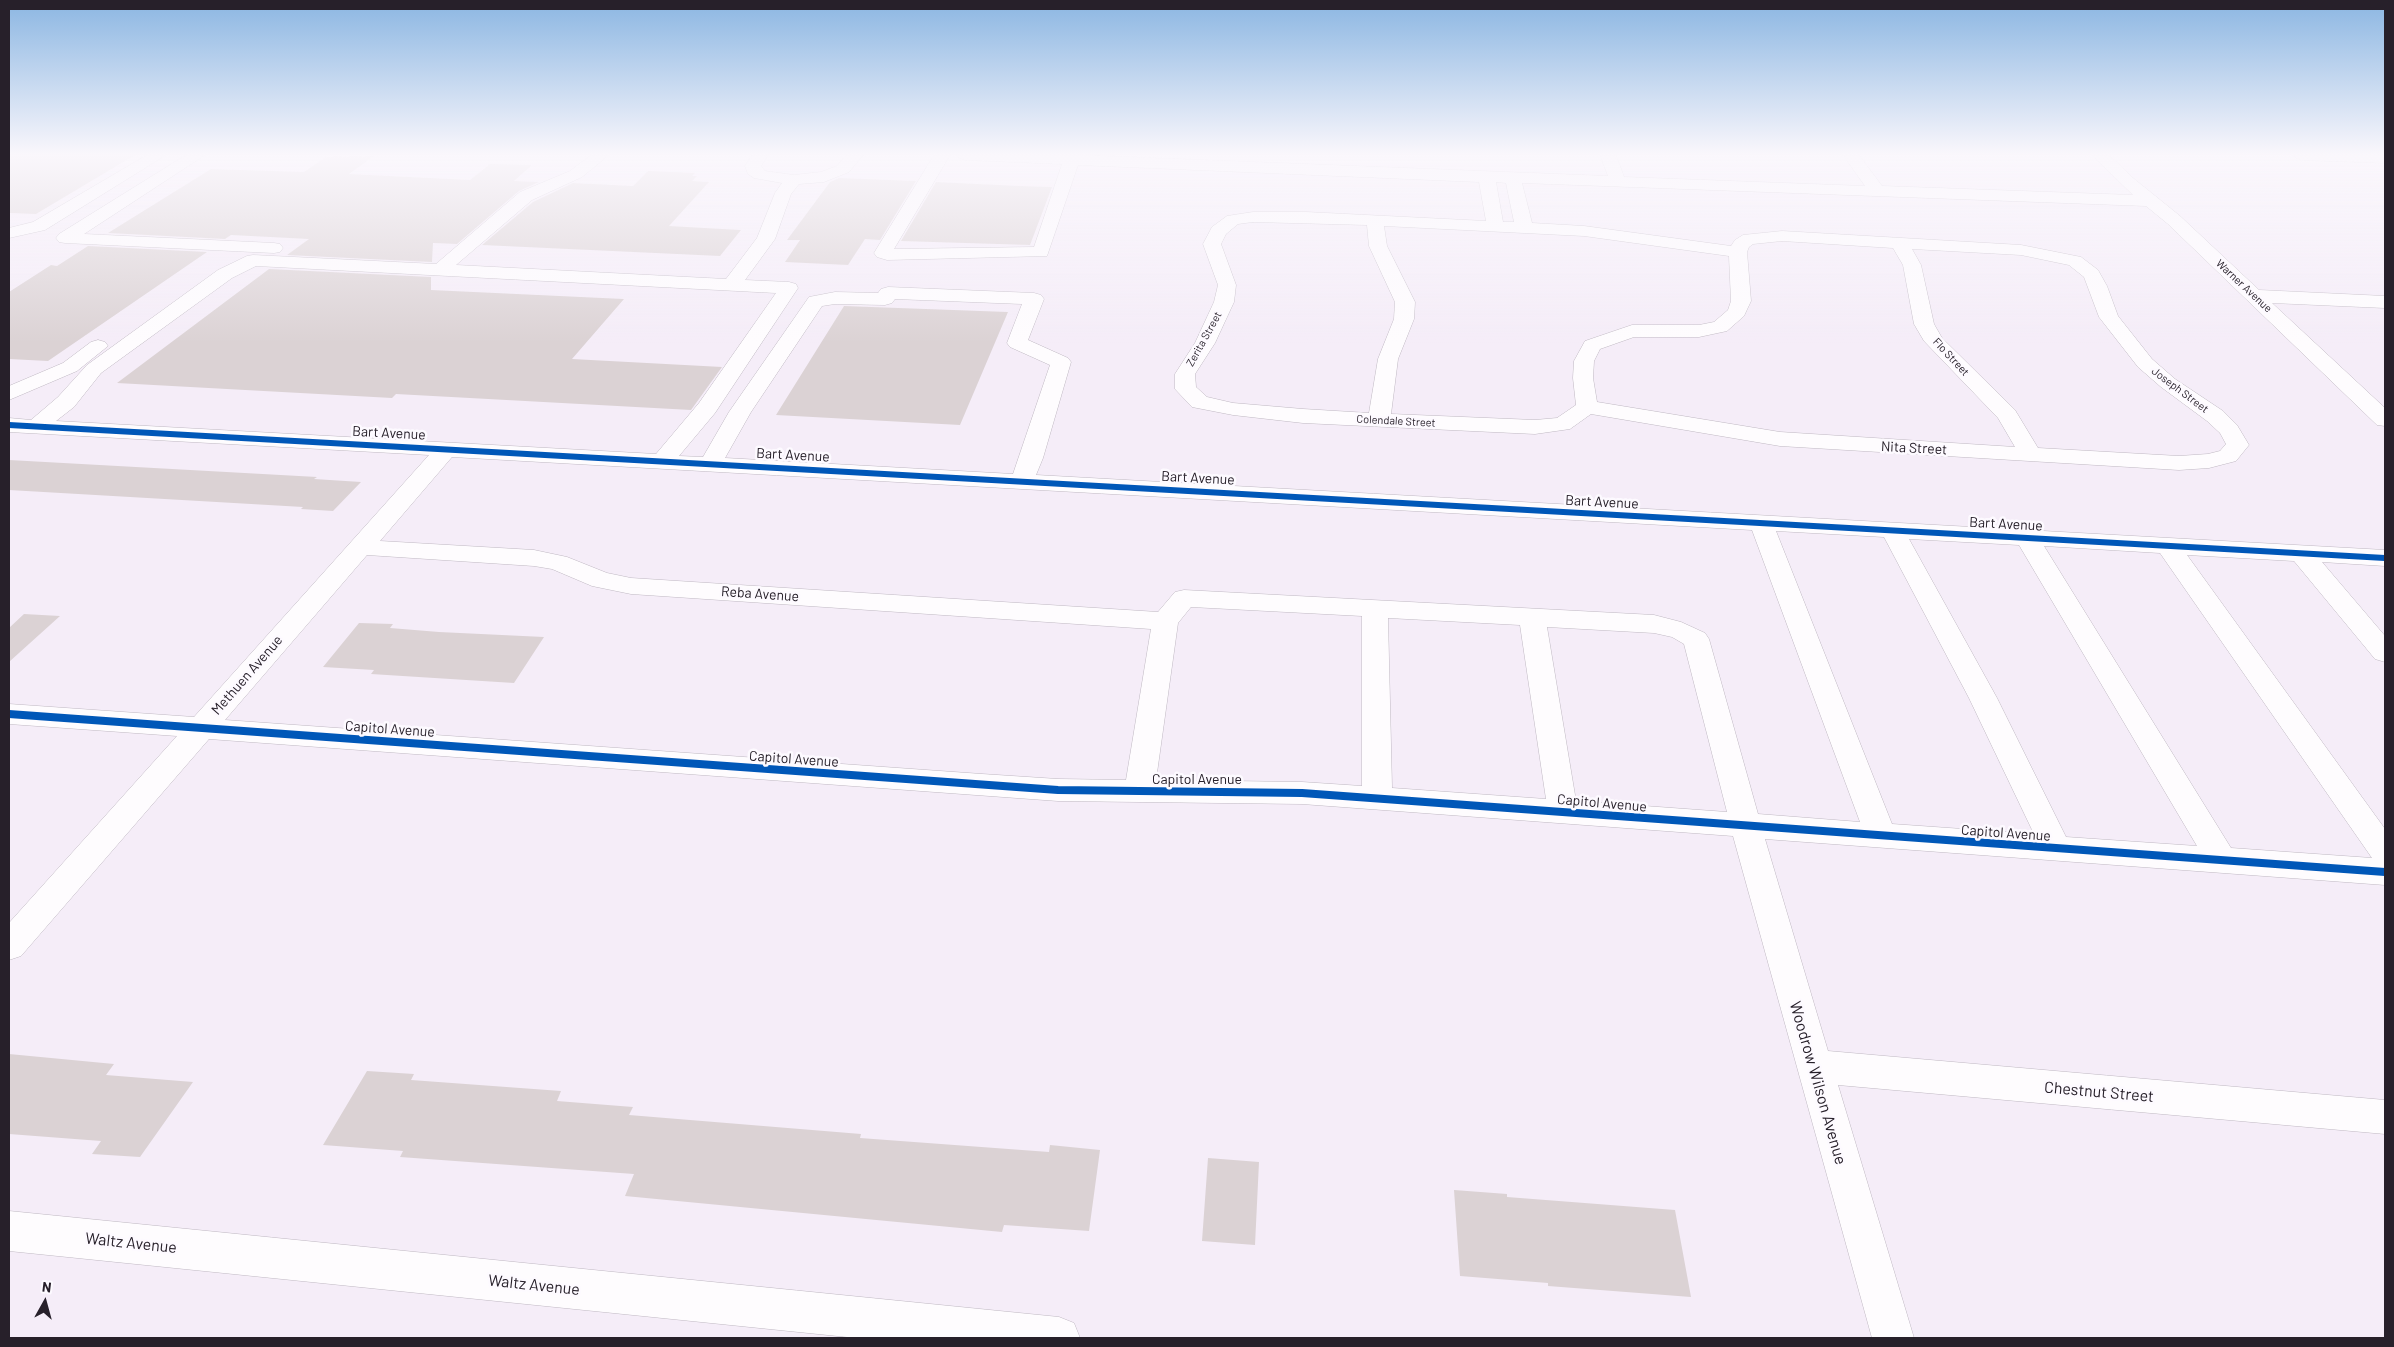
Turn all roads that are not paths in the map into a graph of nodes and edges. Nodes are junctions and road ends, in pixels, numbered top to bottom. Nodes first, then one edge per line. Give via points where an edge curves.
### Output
1 (53, 218) edge
2 (97, 218) edge
3 (500, 218) edge
4 (774, 218) edge
5 (904, 218) edge
6 (1053, 218) edge
7 (1255, 218) edge
8 (1312, 218) edge
9 (1494, 218) edge
10 (1522, 218) edge
11 (2171, 218) edge
12 (1374, 221) junction
13 (1495, 225) junction
14 (1524, 227) junction
15 (9, 233) edge
16 (1900, 244) junction
17 (298, 249) dead end
18 (1738, 252) junction
19 (72, 255) dead end
20 (442, 268) junction
21 (732, 284) junction
22 (2255, 296) junction
23 (2385, 302) edge
24 (13, 388) edge
25 (1200, 402) joint
26 (1587, 407) junction
27 (1379, 420) junction
28 (2385, 420) edge
29 (9, 425) edge
30 (37, 426) junction
31 (2238, 445) joint
32 (447, 449) junction
33 (2031, 455) junction
34 (663, 460) junction
35 (711, 463) junction
36 (1022, 481) junction
37 (1761, 524) junction
38 (1893, 531) junction
39 (2027, 538) junction
40 (2168, 546) junction
41 (360, 547) junction
42 (2301, 554) junction
43 (2385, 558) edge
44 (1376, 608) junction
45 (1532, 618) junction
46 (1165, 620) junction
47 (2385, 653) edge
48 (9, 714) edge
49 (201, 728) junction
50 (1140, 792) junction
51 (1378, 798) junction
52 (1563, 812) junction
53 (1745, 827) junction
54 (1882, 836) junction
55 (2057, 849) junction
56 (2385, 853) edge
57 (2222, 860) junction
58 (2385, 872) edge
59 (9, 946) edge
60 (1813, 1066) junction
61 (2385, 1117) edge
62 (9, 1231) edge
63 (1059, 1338) edge
64 (1893, 1338) edge

1 - 15 street via 39,226
2 - 17 street via 65,238
3 - 20 street
4 - 21 street via 766,239
5 - 6 street via 883,253 1041,252
7 - 25 street, Zerita Street via 1233,220 1218,231 1212,244 1227,285 1224,302 1185,374 1186,389
8 - 12 street, Zerita Street
9 - 13 street
10 - 14 street
11 - 22 street, Warner Avenue
12 - 13 street
12 - 27 street via 1378,246 1405,302 1404,319 1388,359
13 - 14 street
14 - 18 street via 1584,231
16 - 18 street via 1762,237 1741,244
16 - 31 street, Joseph Street via 2021,250 2075,261 2091,274 2109,317 2145,363 2215,416
16 - 33 street, Flo Street via 1912,265 1924,324 1934,341 1992,397 2011,420
18 - 26 street via 1740,301 1737,312 1727,323 1699,331 1632,331 1592,345 1584,360
19 - 24 street via 214,262 70,367
20 - 21 street
20 - 30 street via 254,260 225,274 94,369 66,402
21 - 34 street via 789,288 707,408
22 - 23 street
22 - 28 street, Warner Avenue
25 - 27 street, Colendale Street via 1233,409
26 - 27 street, Colendale Street via 1562,424 1535,427
26 - 33 street, Nita Street via 1780,439
29 - 30 street, Bart Avenue
30 - 32 street, Bart Avenue
31 - 33 street, Nita Street via 2228,456 2180,463
32 - 34 street, Bart Avenue
32 - 41 street, Methuen Avenue
34 - 35 street, Bart Avenue
35 - 36 street, Bart Avenue
35 - 36 street via 740,412 816,301 885,299 888,292 1034,299 1017,343 1061,362
36 - 37 street, Bart Avenue
37 - 38 street, Bart Avenue
37 - 54 street
38 - 39 street, Bart Avenue
38 - 55 street via 1983,698
39 - 40 street, Bart Avenue
39 - 57 street
40 - 42 street, Bart Avenue
40 - 56 street
41 - 46 street, Reba Avenue via 534,558 558,562 608,582 631,586
41 - 49 street, Methuen Avenue
42 - 43 street, Bart Avenue
42 - 47 street
44 - 45 street
44 - 46 street via 1184,598
44 - 51 street
45 - 52 street
45 - 53 street, Woodrow Wilson Avenue via 1654,624 1696,638
46 - 50 street
48 - 49 street, Capitol Avenue
49 - 50 street, Capitol Avenue via 982,785
49 - 59 street, Methuen Avenue
50 - 51 street, Capitol Avenue via 1252,791
51 - 52 street, Capitol Avenue
52 - 53 street, Capitol Avenue
53 - 54 street, Capitol Avenue
53 - 60 street, Woodrow Wilson Avenue
54 - 55 street, Capitol Avenue
55 - 57 street, Capitol Avenue
57 - 58 street, Capitol Avenue
60 - 61 street, Chestnut Street
60 - 64 street, Woodrow Wilson Avenue
62 - 63 street, Waltz Avenue

